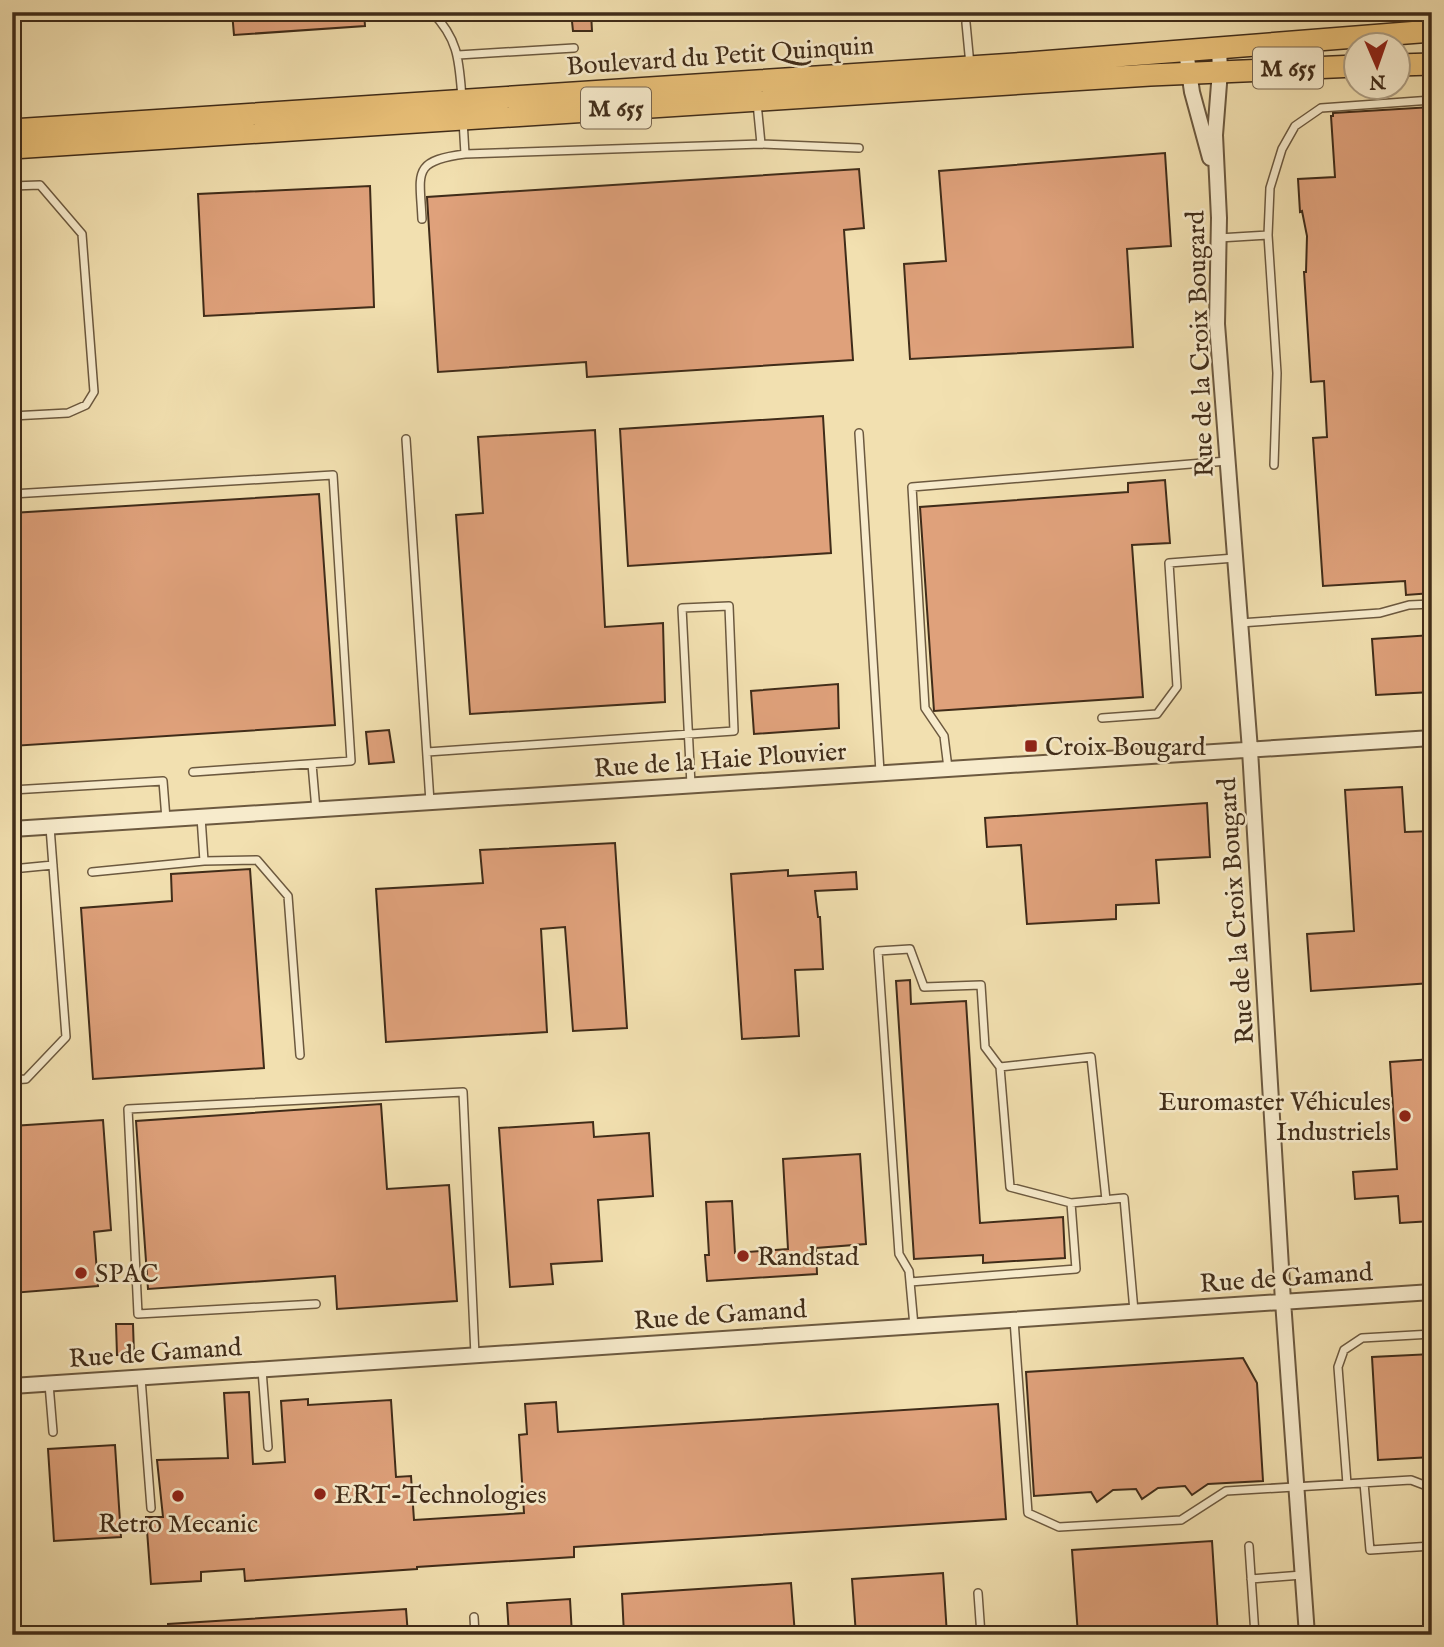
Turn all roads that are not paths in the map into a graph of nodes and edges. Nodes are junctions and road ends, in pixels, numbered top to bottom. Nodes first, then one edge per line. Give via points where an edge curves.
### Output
1 (432, 12) edge
2 (966, 23) dead end
3 (1432, 32) edge
4 (574, 48) dead end
5 (1219, 48) junction
6 (1186, 51) junction
7 (458, 55) junction
8 (1432, 64) edge
9 (1412, 65) edge
10 (1342, 67) edge
11 (1220, 71) junction
12 (1189, 73) junction
13 (971, 77) junction
14 (756, 90) junction
15 (1432, 100) edge
16 (463, 109) junction
17 (12, 130) edge
18 (761, 144) junction
19 (12, 148) edge
20 (859, 148) dead end
21 (464, 154) junction
22 (1217, 184) junction
23 (12, 186) edge
24 (422, 219) dead end
25 (1268, 235) junction
26 (1219, 238) junction
27 (12, 416) edge
28 (859, 433) dead end
29 (406, 439) dead end
30 (1228, 461) junction
31 (1274, 465) dead end
32 (12, 494) edge
33 (1235, 558) junction
34 (1432, 604) edge
35 (1240, 623) junction
36 (1102, 718) dead end
37 (688, 734) junction
38 (1432, 738) edge
39 (1250, 750) junction
40 (426, 752) junction
41 (312, 764) junction
42 (948, 768) junction
43 (193, 772) dead end
44 (880, 772) junction
45 (691, 786) junction
46 (12, 790) edge
47 (430, 803) junction
48 (316, 810) junction
49 (201, 817) junction
50 (166, 819) junction
51 (50, 826) junction
52 (12, 829) edge
53 (204, 861) junction
54 (53, 865) junction
55 (12, 869) edge
56 (93, 872) dead end
57 (300, 1055) dead end
58 (1000, 1067) junction
59 (12, 1080) edge
60 (1106, 1200) junction
61 (1071, 1203) junction
62 (910, 1282) junction
63 (1432, 1292) edge
64 (1283, 1301) junction
65 (316, 1304) dead end
66 (1134, 1311) junction
67 (1014, 1319) junction
68 (914, 1326) junction
69 (1432, 1334) edge
70 (475, 1355) junction
71 (261, 1370) junction
72 (141, 1378) junction
73 (49, 1384) junction
74 (12, 1387) edge
75 (53, 1432) dead end
76 (268, 1447) dead end
77 (1364, 1483) junction
78 (1347, 1484) junction
79 (1296, 1487) junction
80 (1432, 1488) edge
81 (151, 1508) dead end
82 (1249, 1546) dead end
83 (1432, 1546) edge
84 (1303, 1575) junction
85 (1251, 1579) junction
86 (978, 1593) dead end
87 (474, 1617) dead end
88 (1432, 1631) edge
89 (475, 1635) edge
90 (981, 1635) edge
91 (1255, 1635) edge
92 (1307, 1635) edge
93 (1378, 1635) edge

1 - 7 lane via 452,36
2 - 13 lane
3 - 5 main road, Boulevard du Petit Quinquin / M 655
4 - 7 lane
5 - 6 main road, Boulevard du Petit Quinquin / M 655
5 - 11 street
6 - 12 street
6 - 13 main road, Boulevard du Petit Quinquin / M 655
7 - 16 lane
8 - 9 main road
10 - 11 main road, Boulevard du Petit Quinquin / M 655
11 - 12 main road, Boulevard du Petit Quinquin / M 655
11 - 22 street
12 - 13 main road, Boulevard du Petit Quinquin / M 655
12 - 22 street
13 - 14 main road, Boulevard du Petit Quinquin / M 655
14 - 16 main road, Boulevard du Petit Quinquin / M 655
14 - 18 lane
15 - 25 lane via 1321,108 1295,126 1270,188
16 - 17 main road, Boulevard du Petit Quinquin / M 655
16 - 19 main road, Boulevard du Petit Quinquin / M 655
16 - 21 lane
18 - 20 lane
18 - 21 lane
21 - 24 lane via 427,163 420,175
22 - 26 street, Rue de la Croix Bougard
23 - 27 lane via 40,185 82,234 94,392 86,405 68,413
25 - 26 lane
25 - 31 lane via 1277,373
26 - 30 street, Rue de la Croix Bougard via 1216,301
28 - 44 lane
29 - 40 lane
30 - 33 street, Rue de la Croix Bougard
30 - 42 lane via 912,487 925,708 944,736
32 - 41 lane via 333,475 351,761
33 - 35 street, Rue de la Croix Bougard
33 - 36 lane via 1169,563 1177,687 1157,714
34 - 35 lane
35 - 39 street, Rue de la Croix Bougard
37 - 37 lane via 734,731 729,606 682,608
37 - 40 lane
37 - 45 lane
38 - 39 street, Rue de la Haie Plouvier
39 - 42 street, Rue de la Haie Plouvier
39 - 64 street, Rue de la Croix Bougard
40 - 47 lane
41 - 43 lane
41 - 48 lane
42 - 44 street, Rue de la Haie Plouvier
44 - 45 street, Rue de la Haie Plouvier
45 - 47 street, Rue de la Haie Plouvier
46 - 50 lane via 163,781
47 - 48 street, Rue de la Haie Plouvier
48 - 49 street, Rue de la Haie Plouvier
49 - 50 street, Rue de la Haie Plouvier
49 - 53 lane
50 - 51 street, Rue de la Haie Plouvier
51 - 52 street, Rue de la Haie Plouvier
51 - 54 lane
53 - 56 lane
53 - 57 lane via 257,860 288,896
54 - 55 lane
54 - 59 lane via 66,1037 26,1079
58 - 60 lane via 1091,1057
58 - 61 lane via 1010,1187
58 - 62 lane via 985,1047 981,985 924,987 910,949 878,951 899,1254
60 - 61 lane
60 - 66 lane via 1124,1198
61 - 62 lane via 1076,1269
62 - 68 lane
63 - 64 street, Rue de Gamand
64 - 66 street, Rue de Gamand
64 - 79 street, Rue de la Croix Bougard
65 - 70 lane via 138,1314 128,1109 463,1092
66 - 67 street, Rue de Gamand
67 - 68 street, Rue de Gamand
67 - 79 lane via 1028,1513 1059,1527 1181,1520 1226,1491
68 - 70 street, Rue de Gamand
69 - 78 lane via 1362,1338 1344,1350 1338,1367
70 - 71 street, Rue de Gamand
71 - 72 street, Rue de Gamand
71 - 76 lane
72 - 73 street, Rue de Gamand
72 - 81 lane
73 - 74 street, Rue de Gamand
73 - 75 lane
77 - 78 lane
77 - 80 lane via 1411,1480
77 - 83 lane via 1370,1550
78 - 79 lane
79 - 84 street, Rue de la Croix Bougard
82 - 85 lane
84 - 85 lane
84 - 92 street, Rue de la Croix Bougard
85 - 91 lane
86 - 90 lane
87 - 89 lane
88 - 93 lane

